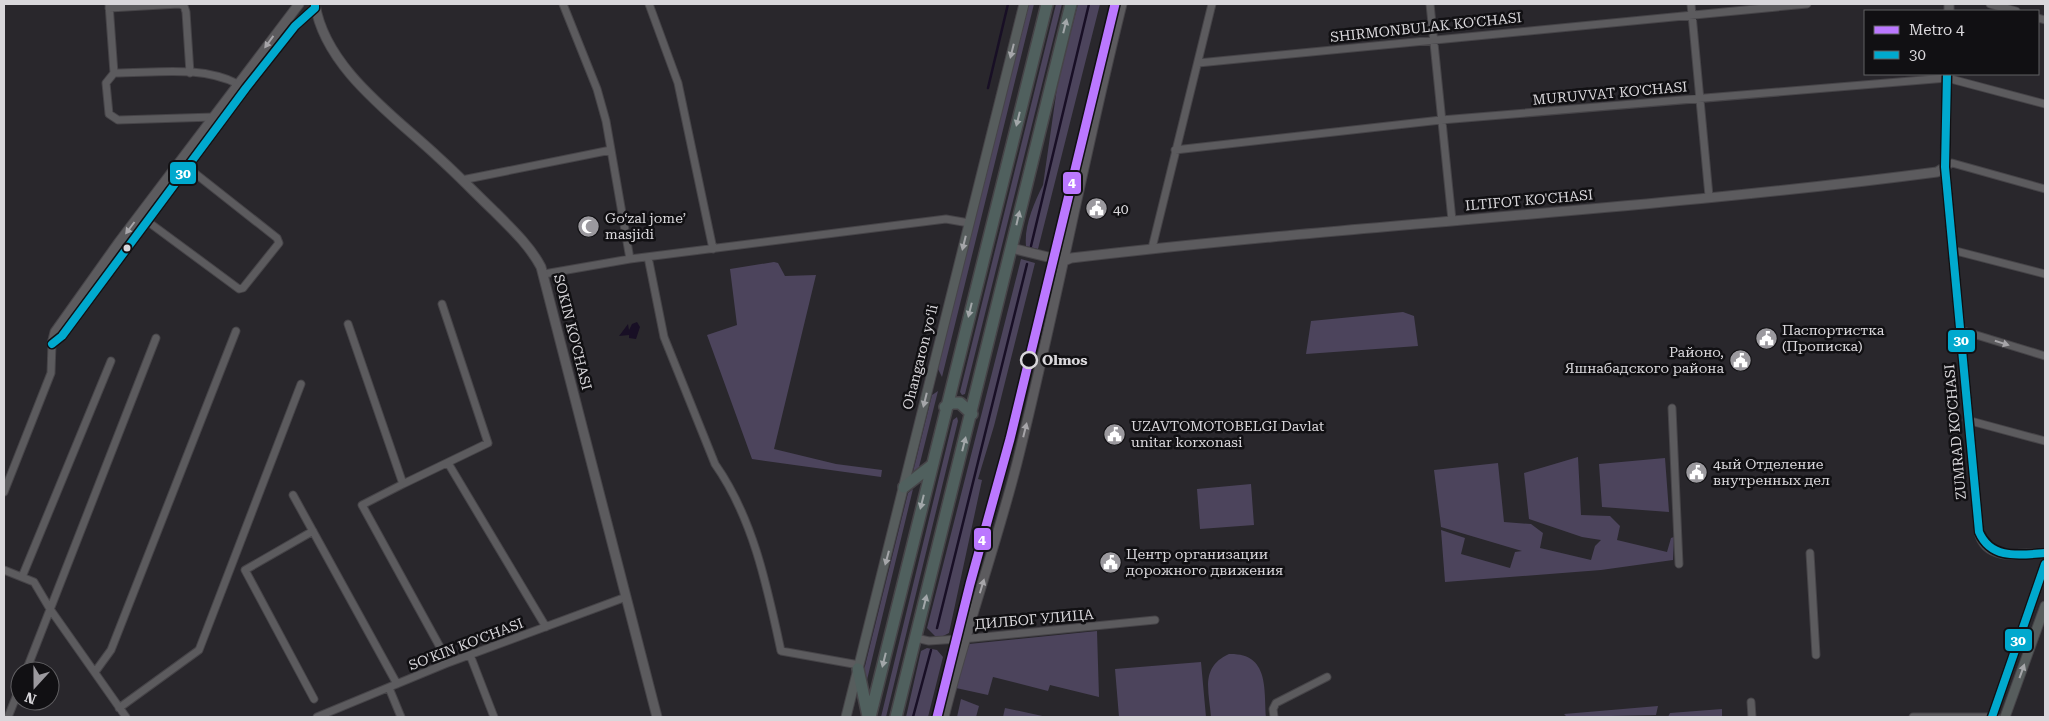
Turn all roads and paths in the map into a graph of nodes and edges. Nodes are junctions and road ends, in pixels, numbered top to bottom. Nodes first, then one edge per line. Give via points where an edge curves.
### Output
1 (180, 4) edge
2 (300, 4) edge
3 (563, 4) edge
4 (649, 4) edge
5 (1024, 4) edge
6 (1047, 4) edge
7 (1071, 4) edge
8 (1122, 4) edge
9 (1212, 4) edge
10 (1430, 4) edge
11 (1691, 4) edge
12 (1807, 4) edge
13 (1990, 4) edge
14 (109, 6) edge
15 (315, 6) edge
16 (2012, 10) edge
17 (1692, 13) junction
18 (1433, 38) junction
19 (1198, 62) junction
20 (190, 73) junction
21 (114, 74) junction
22 (1947, 76) edge
23 (238, 84) junction
24 (1700, 98) junction
25 (2045, 104) edge
26 (214, 117) junction
27 (1441, 120) junction
28 (611, 150) junction
29 (1175, 150) junction
30 (187, 167) junction
31 (1945, 167) junction
32 (462, 180) junction
33 (2045, 189) edge
34 (1709, 196) junction
35 (1452, 220) junction
36 (147, 221) junction
37 (969, 223) junction
38 (1011, 248) junction
39 (1152, 248) junction
40 (713, 249) junction
41 (1952, 250) junction
42 (648, 257) junction
43 (630, 259) junction
44 (1064, 261) junction
45 (544, 274) junction
46 (2045, 274) edge
47 (442, 304) dead end
48 (348, 324) dead end
49 (1960, 330) junction
50 (236, 331) dead end
51 (156, 338) dead end
52 (52, 344) junction
53 (2045, 356) edge
54 (111, 361) dead end
55 (301, 384) dead end
56 (945, 407) junction
57 (1672, 408) dead end
58 (972, 414) junction
59 (1967, 420) junction
60 (2045, 441) edge
61 (448, 463) junction
62 (931, 466) junction
63 (402, 484) junction
64 (904, 488) junction
65 (4, 492) edge
66 (293, 495) dead end
67 (313, 531) junction
68 (2045, 552) edge
69 (1810, 553) dead end
70 (1679, 564) dead end
71 (2045, 564) edge
72 (4, 570) edge
73 (22, 577) junction
74 (626, 597) junction
75 (2045, 606) edge
76 (50, 609) junction
77 (1155, 620) dead end
78 (546, 627) junction
79 (916, 638) junction
80 (965, 638) junction
81 (470, 655) junction
82 (1816, 655) dead end
83 (30, 661) edge
84 (445, 664) junction
85 (859, 667) junction
86 (95, 672) junction
87 (1327, 677) dead end
88 (397, 684) junction
89 (389, 688) junction
90 (314, 699) dead end
91 (1751, 702) dead end
92 (119, 708) junction
93 (126, 717) edge
94 (317, 717) edge
95 (401, 717) edge
96 (494, 717) edge
97 (657, 717) edge
98 (846, 717) edge
99 (869, 717) edge
100 (896, 717) edge
101 (944, 717) edge
102 (1274, 717) edge
103 (1752, 717) edge
104 (1913, 717) edge
105 (1994, 717) edge
106 (2005, 717) edge

1 - 14 street
1 - 20 street via 186,12
2 -> 23 street
3 - 28 street via 597,89
4 - 40 street via 678,83
5 -> 37 main road, Ohangaron yoʻli
6 -> 56 highway
38 -> 7 highway
8 - 44 street
9 - 19 street
10 - 18 street
11 - 17 street
12 - 17 street, SHIRMONBULAK KO'CHASI
13 - 16 street
14 - 21 street
15 - 30 street via 295,26
15 - 32 street, SOKIN KO'CHASI via 326,40 338,60
17 - 18 street, SHIRMONBULAK KO'CHASI
17 - 24 street
18 - 19 street, SHIRMONBULAK KO'CHASI
18 - 27 street
19 - 29 street
20 - 21 street
20 - 23 street via 222,75
21 - 26 street via 106,83 112,118
22 - 24 street, MURUVVAT KO'CHASI
22 - 25 street, MURUVVAT KO'CHASI
22 - 31 street, ZUMRAD KO'CHASI
23 - 26 street
24 - 27 street, MURUVVAT KO'CHASI
24 - 34 street
26 -> 52 street via 102,265 55,332
27 - 29 street, MURUVVAT KO'CHASI
27 - 35 street
28 - 32 street
28 - 43 street
29 - 39 street
30 - 36 street
30 - 36 street via 279,242 244,288 239,289
31 - 33 street, ILTIFOT KO'CHASI via 1952,163
31 - 34 street, ILTIFOT KO'CHASI via 1937,172 1843,184
31 - 41 street, ZUMRAD KO'CHASI
32 - 45 street, SOKIN KO'CHASI via 529,247
34 - 35 street, ILTIFOT KO'CHASI
35 - 39 street, ILTIFOT KO'CHASI
36 - 52 street via 62,336
37 - 40 street via 946,219
37 -> 64 main road, Ohangaron yoʻli
38 - 44 street, ILTIFOT KO'CHASI
38 - 58 highway
39 - 44 street, ILTIFOT KO'CHASI
40 - 42 street
41 - 46 street
41 - 49 street, ZUMRAD KO'CHASI
42 - 43 street
42 - 85 street via 664,337 715,464 752,536 781,650
43 - 45 street
80 -> 44 street via 1016,469
45 - 74 street, SOKIN KO'CHASI
47 - 61 street via 488,443
48 - 63 street
49 -> 53 street
49 - 59 street, ZUMRAD KO'CHASI
50 - 86 street via 111,650
51 - 76 street
52 - 65 street via 52,373
54 - 73 street
55 - 92 street via 199,650
56 - 58 highway via 960,403
56 - 62 highway
57 - 70 street
79 -> 58 highway
59 - 60 street
59 - 68 street, ZUMRAD KO'CHASI via 1976,519 1982,540 1990,549 2003,554
61 - 63 street
61 - 78 street
62 - 64 highway
62 -> 99 highway
63 - 84 street via 362,505 440,647
64 -> 85 main road, Ohangaron yoʻli
66 - 67 street
67 - 88 street
67 - 90 street via 245,570
69 - 82 street
71 - 105 main road
72 - 73 street
73 - 76 street via 34,582
74 - 78 street, SO'KIN KO'CHASI
74 - 97 street, SOKIN KO'CHASI
106 -> 75 main road
76 - 83 street
76 - 86 street
77 - 80 street, ДИЛБОГ УЛИЦА
78 - 81 street, SO'KIN KO'CHASI
79 - 80 street, ДИЛБОГ УЛИЦА via 929,641
79 - 100 highway
80 - 101 street
81 - 84 street, SO'KIN KO'CHASI
81 - 96 street
84 - 88 street, SO'KIN KO'CHASI
85 - 98 main road, Ohangaron yoʻli
85 - 99 highway
86 - 92 street
87 - 102 street via 1279,700 1274,706
88 - 89 street, SO'KIN KO'CHASI
89 - 94 street, SO'KIN KO'CHASI
89 - 95 street
91 - 103 street
92 - 93 street
104 - 105 street

